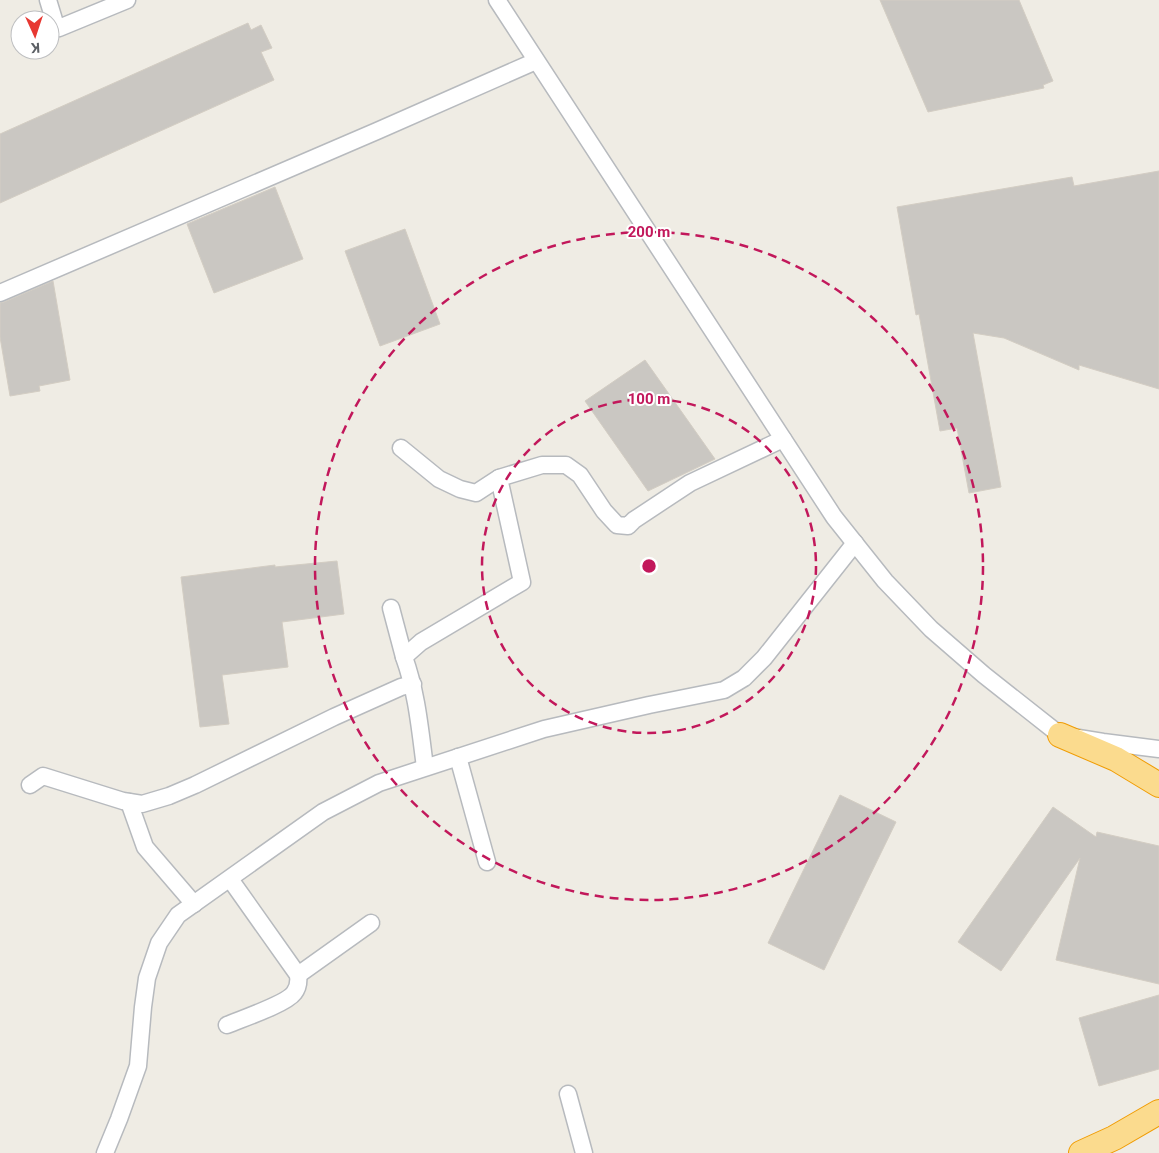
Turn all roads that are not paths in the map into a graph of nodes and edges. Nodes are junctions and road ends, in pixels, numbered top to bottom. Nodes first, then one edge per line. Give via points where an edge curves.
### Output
1 (48, 0) edge
2 (127, 0) edge
3 (497, 0) edge
4 (536, 61) junction
5 (0, 293) edge
6 (783, 439) junction
7 (401, 448) dead end
8 (499, 478) junction
9 (855, 543) junction
10 (392, 608) dead end
11 (404, 657) junction
12 (413, 684) junction
13 (1060, 735) junction
14 (1159, 740) edge
15 (1103, 742) junction
16 (1159, 749) edge
17 (458, 757) junction
18 (425, 767) junction
19 (30, 785) dead end
20 (1159, 786) edge
21 (129, 802) junction
22 (487, 862) dead end
23 (230, 879) junction
24 (194, 904) junction
25 (371, 923) dead end
26 (298, 975) junction
27 (227, 1024) dead end
28 (568, 1094) dead end
29 (1159, 1112) edge
30 (1159, 1129) edge
31 (105, 1153) edge
32 (584, 1153) edge
33 (1081, 1153) edge
34 (1100, 1153) edge

1 - 2 street via 55,23 60,28
3 - 4 street
4 - 5 street
4 - 6 street
6 - 8 street via 690,483 628,526 617,525 580,475 566,465 542,465
6 - 9 street
7 - 8 street via 439,478 460,489 476,493
8 - 11 street via 522,582 421,642
9 - 13 street via 884,580 931,629
9 - 17 street via 764,658 744,678 724,690 544,729
10 - 11 street
11 - 12 street
12 - 18 street
12 - 21 street via 334,717 169,796 142,804
13 - 15 street
13 - 20 highway via 1116,759
14 - 15 street
15 - 16 street
17 - 18 street
17 - 22 street
18 - 23 street via 379,783 323,812
19 - 21 street via 44,776
21 - 24 street via 145,847
23 - 24 street
23 - 26 street
24 - 31 street via 178,915 159,943 147,978 138,1066
25 - 26 street
26 - 27 street via 297,989 292,996
28 - 32 street
29 - 33 highway
30 - 34 highway

